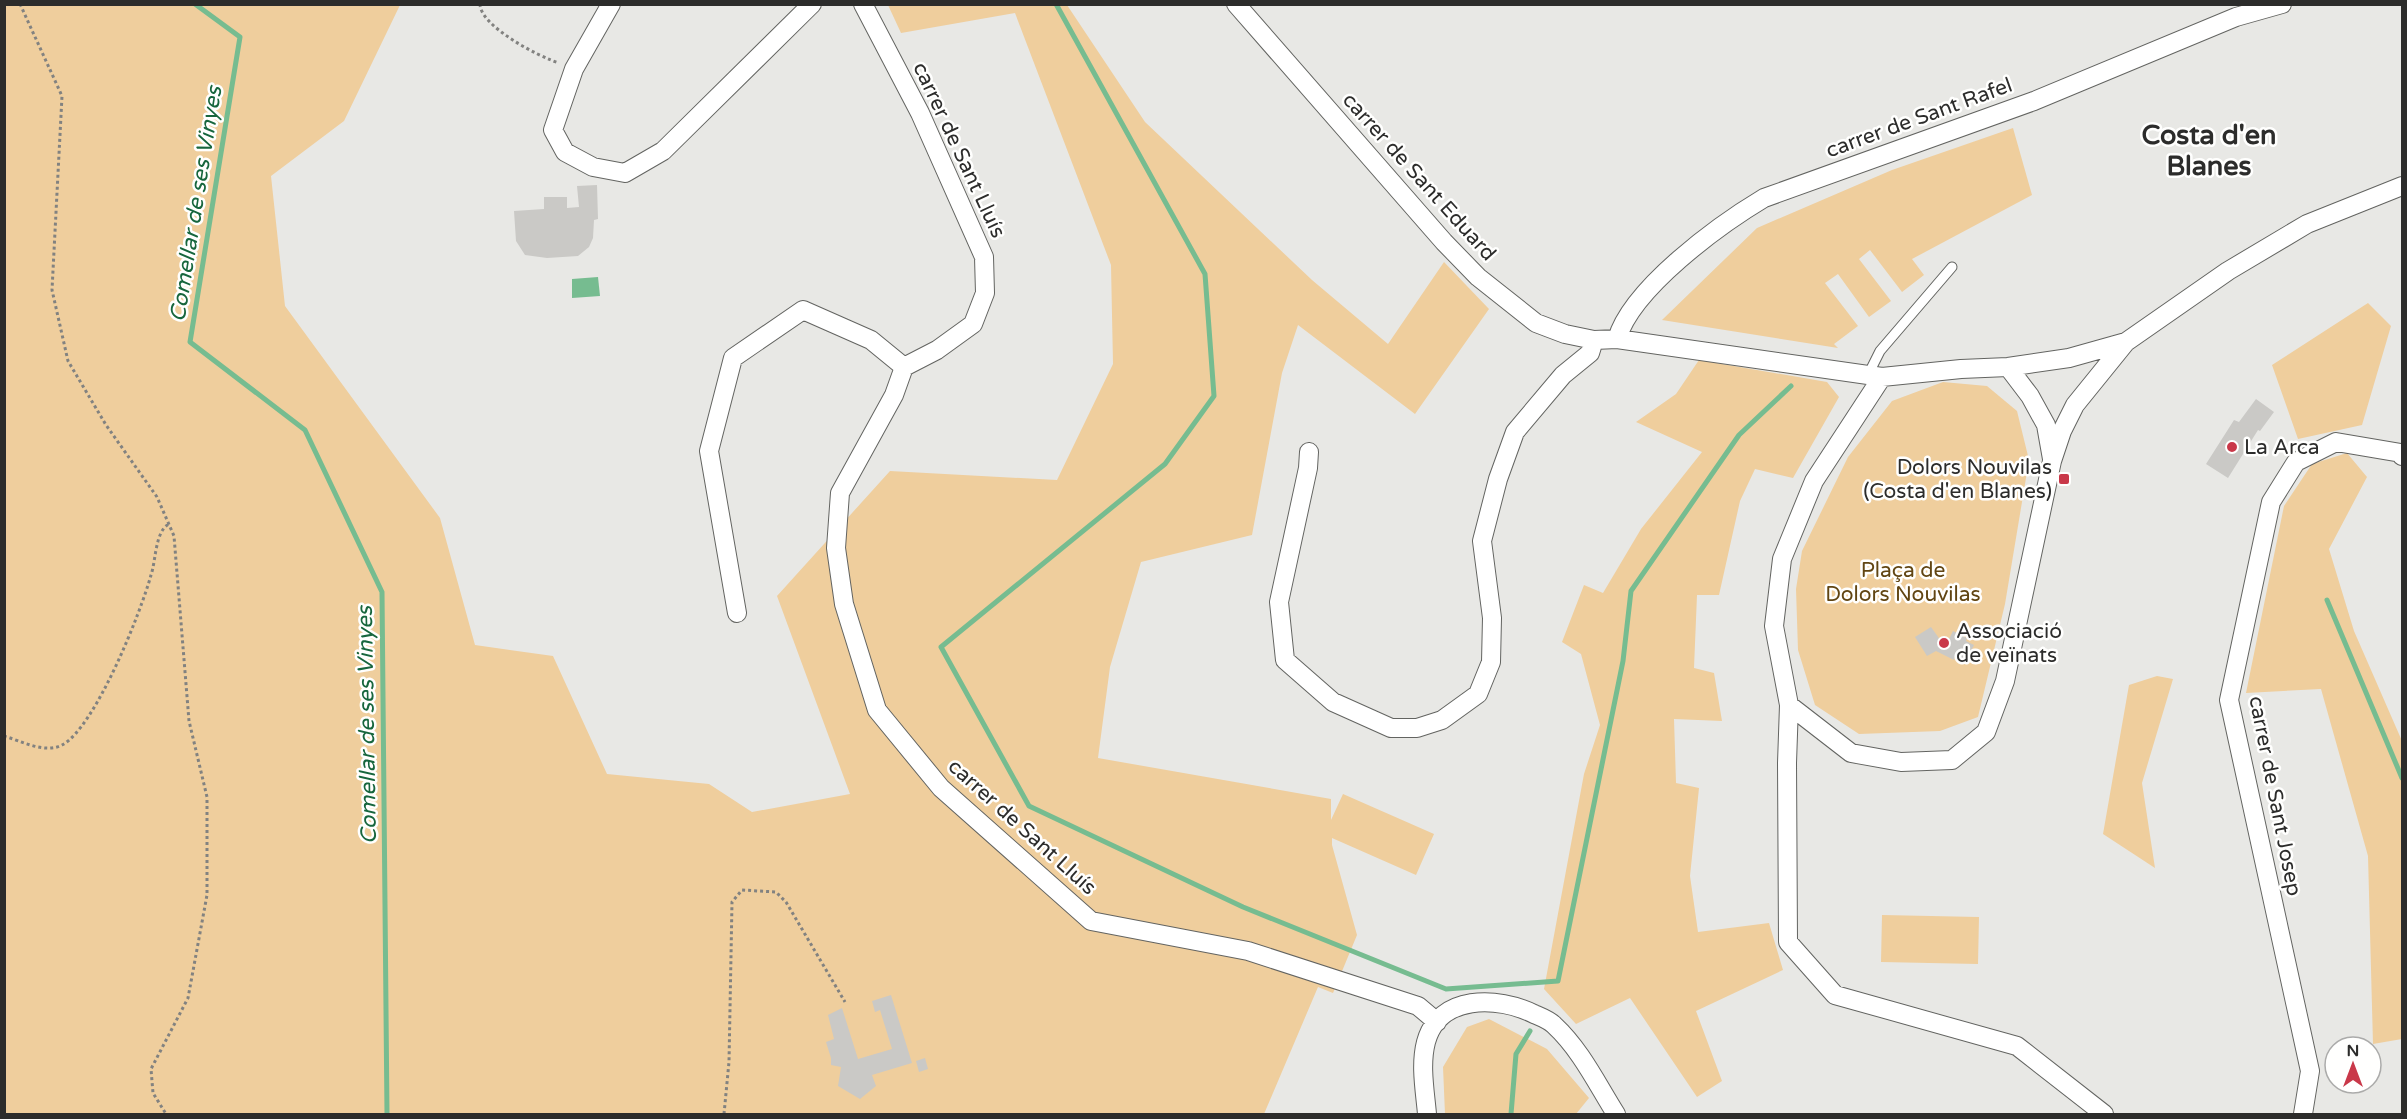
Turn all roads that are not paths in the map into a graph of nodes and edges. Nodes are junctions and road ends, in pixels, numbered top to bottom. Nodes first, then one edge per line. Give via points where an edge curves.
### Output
1 (611, 4) edge
2 (812, 4) edge
3 (863, 4) edge
4 (1236, 4) edge
5 (2282, 4) edge
6 (2233, 11) edge
7 (2403, 186) edge
8 (1952, 267) dead end
9 (1617, 339) junction
10 (1594, 340) junction
11 (2126, 342) junction
12 (904, 367) junction
13 (2008, 368) junction
14 (1875, 376) junction
15 (1309, 452) dead end
16 (2403, 456) edge
17 (2052, 461) junction
18 (737, 613) dead end
19 (1789, 705) junction
20 (1437, 1022) junction
21 (1427, 1114) edge
22 (1616, 1114) edge
23 (2104, 1114) edge
24 (2303, 1114) edge

1 - 2 street via 574,69 553,130 565,152 592,167 625,173 663,151
3 - 12 street, carrer de Sant Lluís via 920,113 984,257 985,293 973,324 937,350
4 - 10 street, carrer de Sant Eduard via 1478,277 1536,323
5 - 6 street, carrer de Sant Rafel
6 - 9 street, carrer de Sant Rafel via 2034,101 1764,198 1715,230 1642,296 1622,324
7 - 11 street via 2307,224 2228,271
8 - 14 lane via 1880,351
9 - 10 street, carrer de Sant Eduard
9 - 14 street, carrer de Sant Eduard
10 - 15 street via 1590,353 1563,375 1515,432 1482,541 1492,618 1491,662 1478,694 1442,720 1417,728 1390,728 1333,702 1285,660 1278,602
11 - 13 street via 2069,358
11 - 17 street via 2075,405
12 - 18 street via 871,340 803,310 733,358 709,451
12 - 20 street, carrer de Sant Lluís via 894,394 840,493 836,548 844,604 877,710 884,719 941,788 1091,921 1248,951 1418,1006
13 - 14 street
13 - 17 street via 2030,396 2046,426
14 - 19 street via 1814,481 1782,559 1774,626
16 - 24 street, carrer de Sant Josep via 2336,442 2296,462 2271,502 2229,700 2310,1071
17 - 19 street via 2005,681 1986,732 1952,760 1901,762 1851,753
19 - 23 street via 1788,942 1834,995 2017,1046
20 - 21 street via 1426,1040 1423,1064
20 - 22 street via 1454,1007 1478,1002 1525,1009 1552,1023 1575,1048

